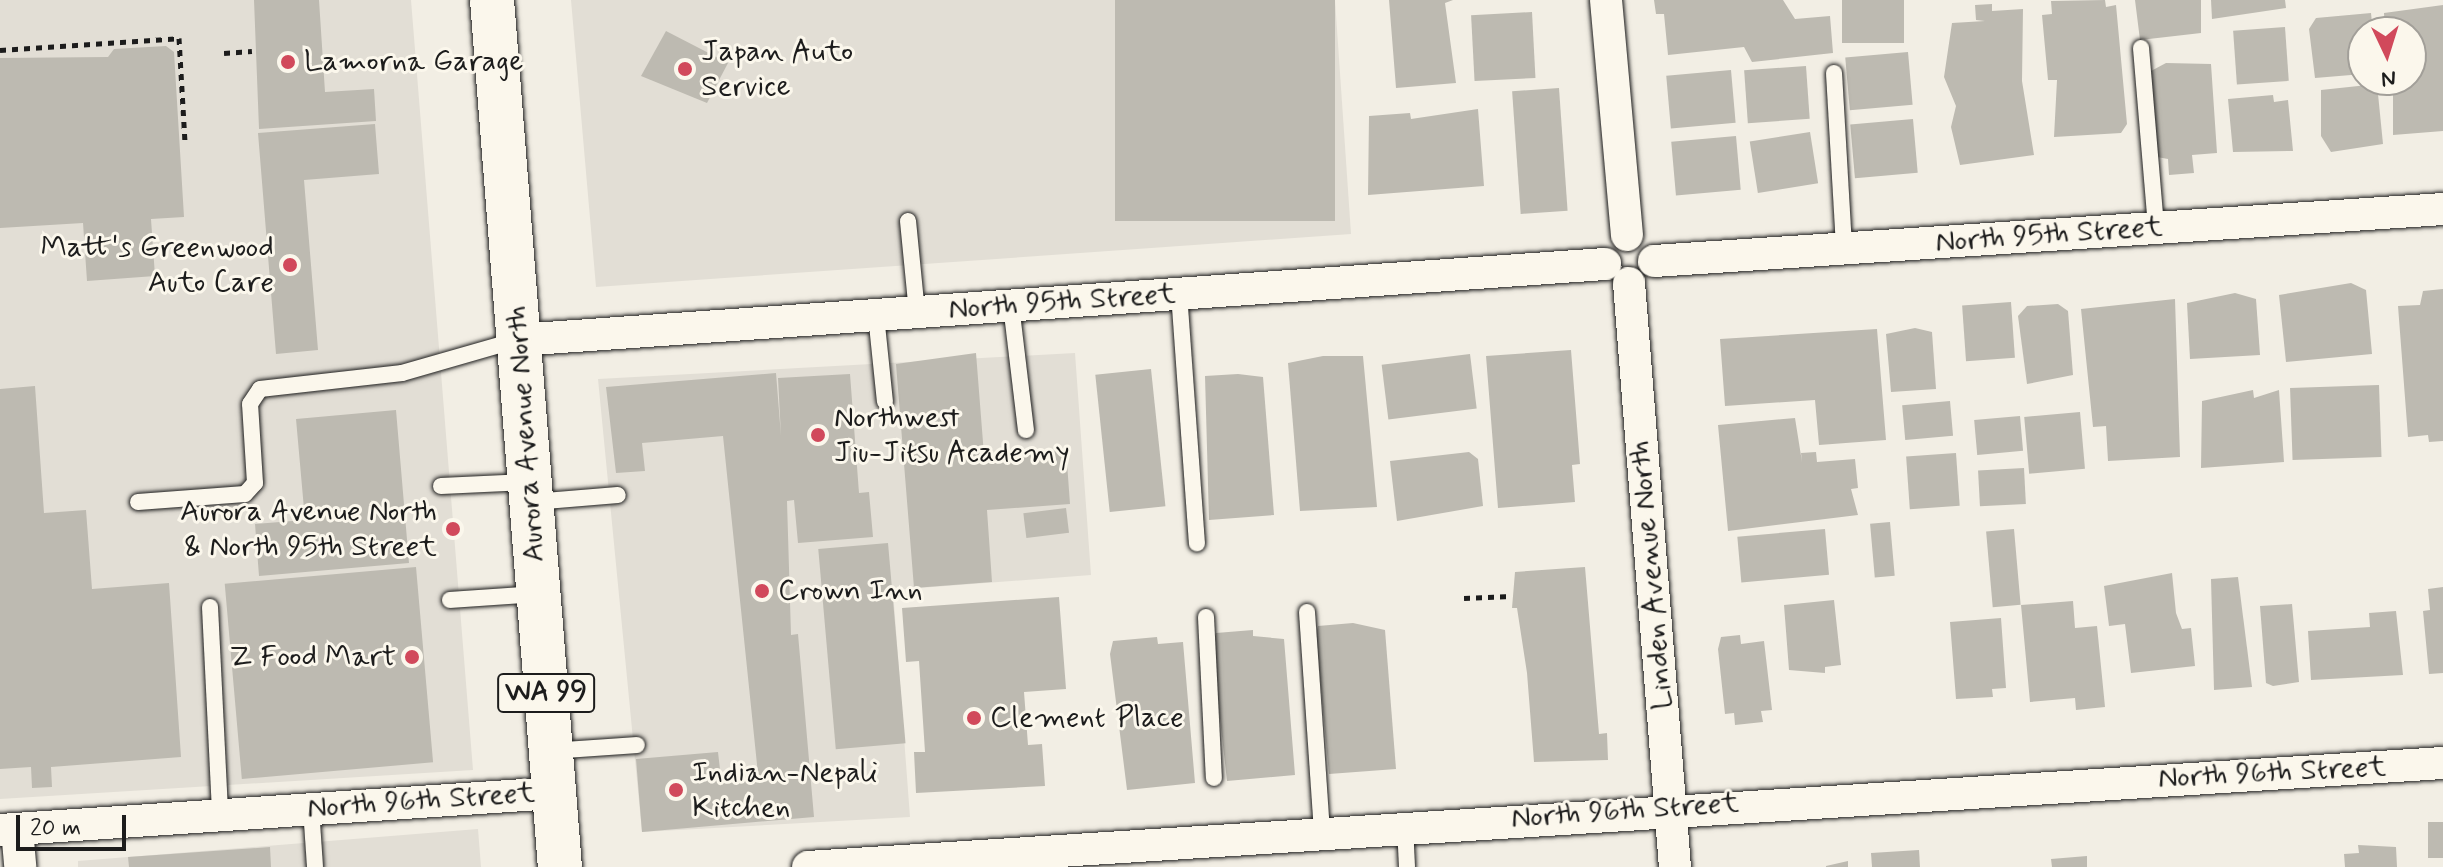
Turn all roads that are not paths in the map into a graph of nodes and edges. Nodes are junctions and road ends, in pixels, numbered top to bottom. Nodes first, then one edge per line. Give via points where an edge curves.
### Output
1 (492, 0) edge
2 (1606, 0) edge
3 (2141, 48) dead end
4 (1834, 73) dead end
5 (2443, 209) edge
6 (908, 221) dead end
7 (2156, 228) junction
8 (1627, 235) junction
9 (1844, 249) junction
10 (1654, 261) junction
11 (1617, 273) junction
12 (1179, 293) junction
13 (1011, 305) junction
14 (917, 312) junction
15 (876, 315) junction
16 (518, 340) junction
17 (885, 402) dead end
18 (1026, 430) dead end
19 (441, 486) dead end
20 (530, 492) junction
21 (618, 495) dead end
22 (138, 502) dead end
23 (1197, 543) dead end
24 (538, 594) junction
25 (450, 600) dead end
26 (210, 607) dead end
27 (1307, 612) dead end
28 (1206, 617) dead end
29 (637, 745) dead end
30 (2443, 763) edge
31 (552, 772) junction
32 (1214, 778) dead end
33 (311, 808) junction
34 (1670, 808) junction
35 (220, 814) junction
36 (1405, 826) junction
37 (9, 830) edge
38 (1322, 832) junction
39 (1070, 858) edge
40 (20, 867) edge
41 (315, 867) edge
42 (560, 867) edge
43 (808, 867) edge
44 (1407, 867) edge
45 (1675, 867) edge

1 - 16 highway, Aurora Avenue North / WA 99
2 - 8 street
3 - 7 lane
4 - 9 lane
5 - 7 street, North 95th Street
6 - 14 lane
7 - 9 street, North 95th Street
8 - 10 street via 1643,239
8 - 11 street via 1612,242
9 - 10 street, North 95th Street
10 - 11 street via 1647,276
11 - 12 street, North 95th Street
11 - 34 street, Linden Avenue North
12 - 13 street, North 95th Street
12 - 23 lane
13 - 14 street, North 95th Street
13 - 18 lane
14 - 15 street, North 95th Street
15 - 16 street, North 95th Street
15 - 17 lane
16 - 20 highway, Aurora Avenue North / WA 99
16 - 22 lane via 402,373 260,389 250,404 255,483 245,494
19 - 20 lane
20 - 21 lane
20 - 24 highway, Aurora Avenue North / WA 99
24 - 25 lane
24 - 31 highway, Aurora Avenue North / WA 99
26 - 35 lane
27 - 38 lane
28 - 32 lane
29 - 31 lane
30 - 34 street, North 96th Street
31 - 33 street, North 96th Street
31 - 42 highway, Aurora Avenue North / WA 99
33 - 35 street, North 96th Street
33 - 41 lane
34 - 36 street, North 96th Street
34 - 45 street, Linden Avenue North
35 - 37 street, North 96th Street
36 - 38 street, North 96th Street
36 - 44 lane
37 - 40 street
38 - 39 street, North 96th Street
39 - 43 street, North 96th Street

